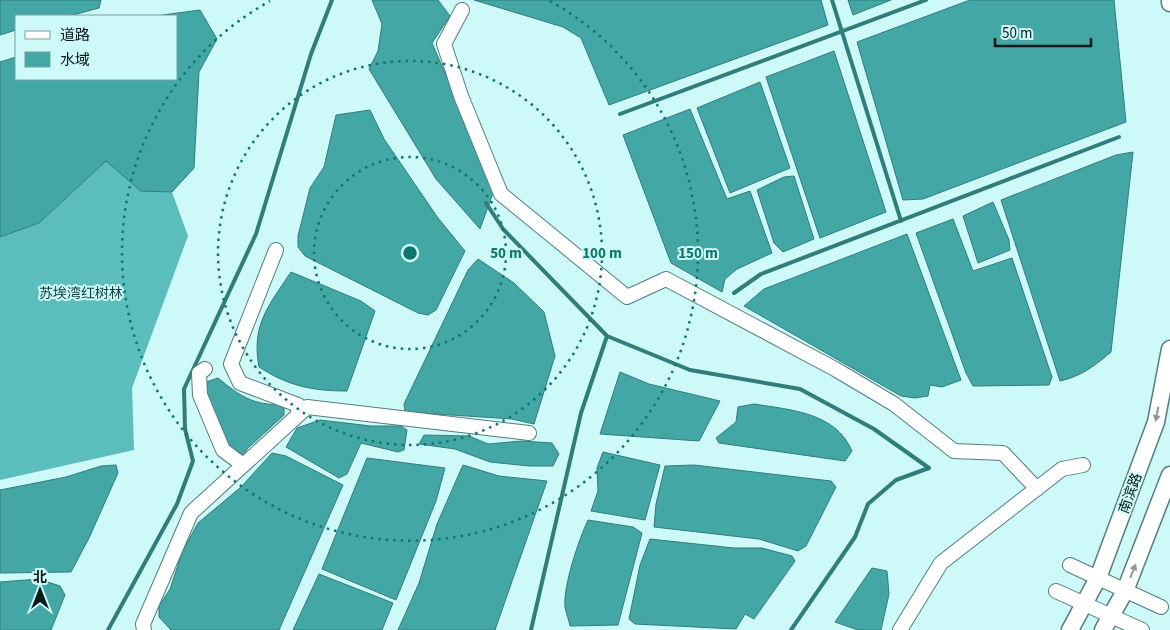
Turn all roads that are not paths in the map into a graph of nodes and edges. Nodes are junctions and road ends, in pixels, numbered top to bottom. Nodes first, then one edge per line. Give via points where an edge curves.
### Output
1 (462, 10) dead end
2 (276, 250) dead end
3 (1170, 349) edge
4 (205, 369) dead end
5 (298, 415) junction
6 (529, 433) dead end
7 (243, 465) junction
8 (1083, 465) dead end
9 (1170, 475) edge
10 (1037, 489) junction
11 (1070, 565) dead end
12 (1098, 578) junction
13 (1056, 591) dead end
14 (1125, 591) junction
15 (1086, 604) junction
16 (1161, 607) dead end
17 (1108, 623) edge
18 (144, 630) edge
19 (900, 630) edge
20 (1070, 630) edge
21 (1142, 630) edge

1 - 10 street via 444,44 461,96 501,194 627,297 666,279 869,389 894,404 954,451 1004,453
2 - 5 street via 231,364 240,383 298,405
3 -> 12 main road, 南滨路 via 1156,422
4 - 7 street via 199,373 200,395 223,450
5 - 6 street via 307,407
5 - 7 street
7 - 18 street via 191,513 143,624
8 - 10 street via 1062,469
14 -> 9 main road
10 - 19 street via 942,563
11 - 12 street
12 - 14 street
12 - 15 main road, 南滨路
13 - 15 street
14 - 16 street
14 - 17 main road
15 - 17 street
15 - 20 main road, 南滨路
17 - 21 street

